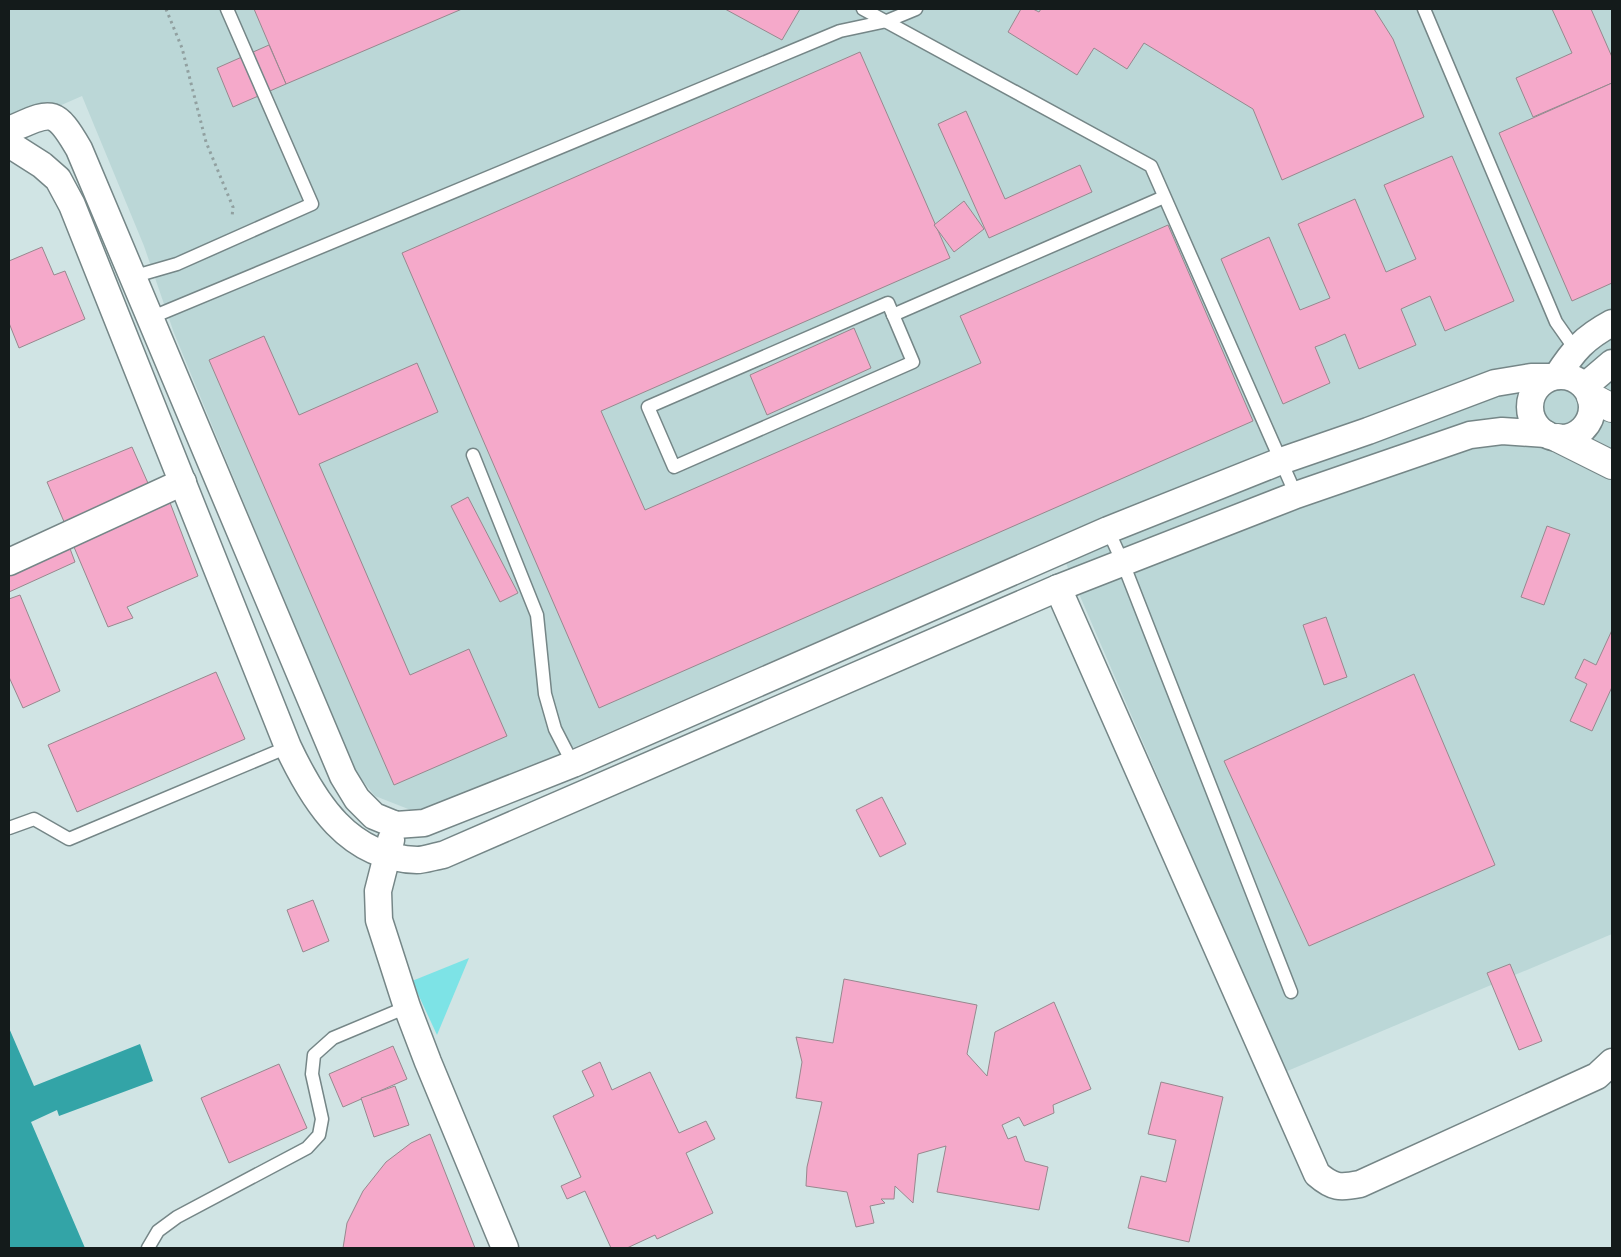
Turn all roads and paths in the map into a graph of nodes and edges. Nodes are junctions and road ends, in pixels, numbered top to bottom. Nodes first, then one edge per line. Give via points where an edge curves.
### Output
1 (166, 9) edge
2 (227, 9) edge
3 (863, 9) edge
4 (916, 9) edge
5 (1424, 9) edge
6 (887, 21) junction
7 (9, 130) edge
8 (9, 144) edge
9 (1164, 197) junction
10 (232, 220) dead end
11 (132, 277) junction
12 (893, 315) junction
13 (150, 318) junction
14 (1612, 323) edge
15 (1575, 350) junction
16 (1612, 363) edge
17 (1554, 377) junction
18 (1596, 397) edge
19 (1552, 436) junction
20 (473, 455) dead end
21 (1281, 461) junction
22 (1612, 465) edge
23 (183, 482) junction
24 (1296, 495) junction
25 (1108, 530) junction
26 (9, 562) edge
27 (1124, 562) junction
28 (1058, 588) junction
29 (288, 747) junction
30 (573, 764) junction
31 (585, 793) junction
32 (396, 825) junction
33 (9, 828) edge
34 (386, 855) junction
35 (1291, 992) dead end
36 (407, 1007) junction
37 (1607, 1071) edge
38 (148, 1248) edge
39 (506, 1248) edge

1 - 10 path via 182,48 206,142 233,207
2 - 11 lane via 312,204 177,264
3 - 6 lane
4 - 6 lane
5 - 15 lane via 1556,322
6 - 9 lane via 1151,166
6 - 13 lane via 840,30
7 - 11 street via 42,116 56,118 67,128 79,149
8 - 23 street via 58,179 72,205
9 - 12 lane
9 - 21 lane
11 - 13 street
12 - 12 lane via 914,362 674,467 648,407 888,303
13 - 32 street via 343,776 357,799 374,816
14 - 15 street via 1598,330
15 - 17 street
16 - 18 street
17 - 18 street via 1572,378
17 - 19 street via 1541,383 1530,404 1531,416 1537,426
17 - 21 street via 1531,377 1495,384
18 - 19 street via 1581,431 1570,437
19 - 22 street
19 - 24 street via 1502,431 1470,435
20 - 30 lane via 537,615 545,694 556,729
21 - 24 lane
21 - 25 street
23 - 26 street
23 - 29 street
24 - 27 street
25 - 27 lane
25 - 30 street
27 - 28 street
27 - 35 lane
28 - 31 street
28 - 37 street via 1317,1174 1328,1184 1342,1187 1360,1184
29 - 33 lane via 69,839 34,819
29 - 34 street via 316,800 336,824 357,842
30 - 31 street
30 - 32 street via 424,823
31 - 34 street via 443,855 418,860
32 - 34 street
34 - 36 street via 378,891 380,920
36 - 38 lane via 333,1038 314,1055 312,1074 322,1119 319,1135 307,1148 177,1217 158,1231
36 - 39 street

